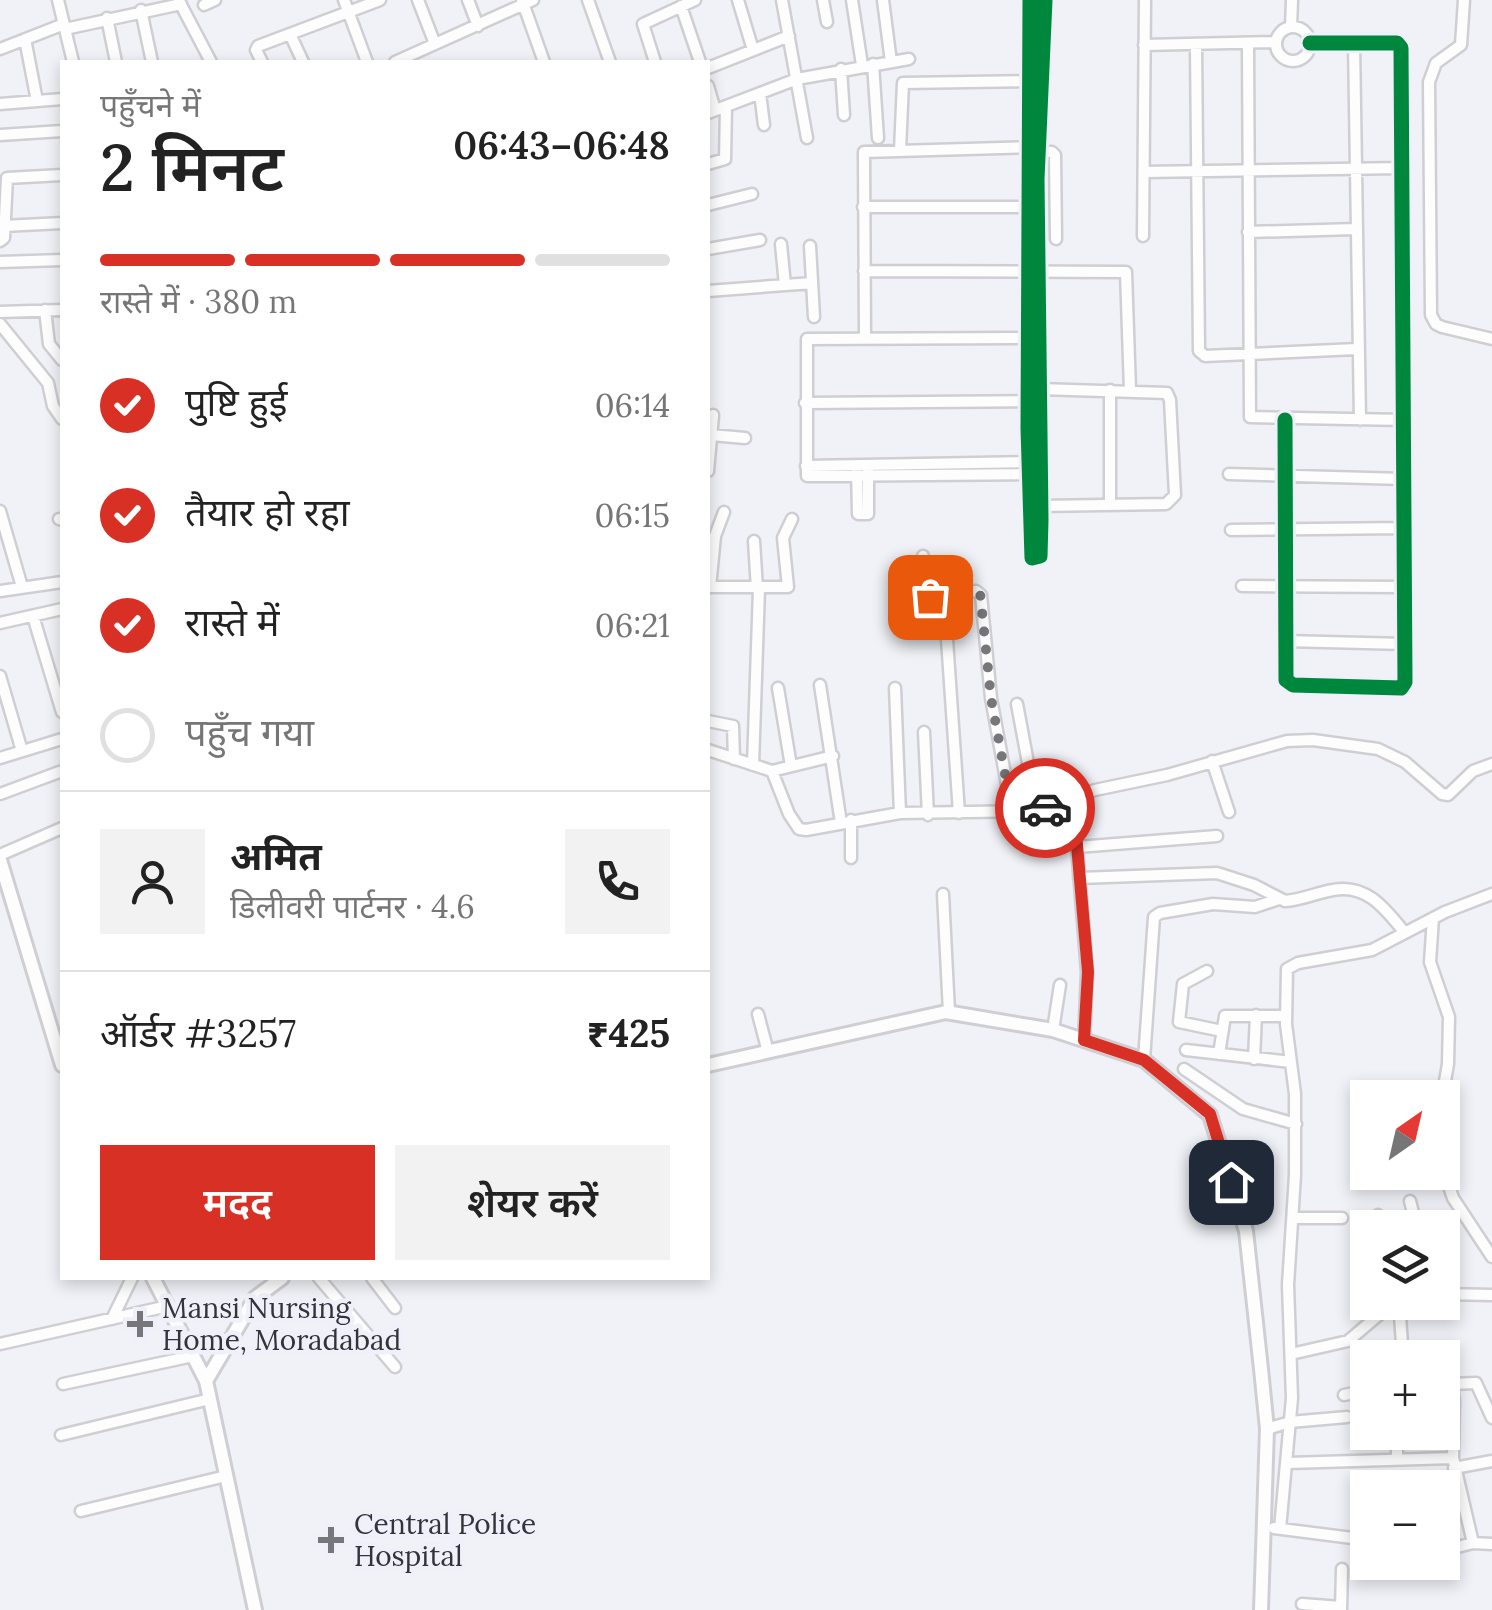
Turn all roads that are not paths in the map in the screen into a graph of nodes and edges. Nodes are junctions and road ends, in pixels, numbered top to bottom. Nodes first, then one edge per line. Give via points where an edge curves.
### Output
1 (58, 0) edge
2 (344, 0) edge
3 (380, 0) edge
4 (418, 0) edge
5 (468, 0) edge
6 (588, 0) edge
7 (694, 0) edge
8 (738, 0) edge
9 (782, 0) edge
10 (823, 0) edge
11 (852, 0) edge
12 (883, 0) edge
13 (1030, 0) edge
14 (1045, 0) edge
15 (1144, 0) edge
16 (1292, 0) edge
17 (1464, 0) edge
18 (526, 1) edge
19 (180, 2) edge
20 (681, 6) junction
21 (141, 10) junction
22 (348, 12) junction
23 (107, 18) junction
24 (827, 22) dead end
25 (478, 26) junction
26 (64, 27) junction
27 (1291, 27) junction
28 (290, 34) junction
29 (789, 36) junction
30 (25, 39) junction
31 (1276, 42) junction
32 (1310, 43) junction
33 (1354, 43) junction
34 (436, 44) junction
35 (1248, 44) junction
36 (1144, 46) junction
37 (1196, 46) junction
38 (0, 49) edge
39 (753, 50) junction
40 (910, 59) dead end
41 (72, 60) edge
42 (116, 60) edge
43 (152, 60) edge
44 (209, 60) edge
45 (261, 60) edge
46 (302, 60) edge
47 (366, 60) edge
48 (400, 60) edge
49 (543, 60) edge
50 (609, 60) edge
51 (654, 60) edge
52 (699, 60) edge
53 (891, 62) junction
54 (868, 65) junction
55 (710, 67) edge
56 (841, 69) junction
57 (796, 79) junction
58 (1035, 81) junction
59 (760, 93) junction
60 (60, 99) edge
61 (36, 101) junction
62 (0, 104) edge
63 (716, 110) edge
64 (844, 114) dead end
65 (764, 125) dead end
66 (60, 131) edge
67 (0, 135) edge
68 (807, 138) dead end
69 (878, 138) dead end
70 (1035, 148) junction
71 (900, 150) junction
72 (710, 163) edge
73 (1355, 168) junction
74 (1402, 168) junction
75 (1197, 171) junction
76 (1144, 172) junction
77 (1249, 172) junction
78 (60, 176) edge
79 (752, 194) dead end
80 (710, 204) edge
81 (863, 207) junction
82 (1033, 207) junction
83 (60, 223) edge
84 (4, 226) junction
85 (1356, 229) junction
86 (1248, 232) junction
87 (1144, 236) dead end
88 (1056, 239) dead end
89 (760, 240) dead end
90 (0, 241) edge
91 (781, 244) dead end
92 (810, 246) dead end
93 (710, 250) edge
94 (60, 260) edge
95 (0, 262) edge
96 (1033, 270) junction
97 (864, 271) junction
98 (812, 283) junction
99 (785, 285) junction
100 (710, 291) edge
101 (44, 310) junction
102 (60, 310) edge
103 (0, 312) edge
104 (814, 317) dead end
105 (0, 324) edge
106 (864, 338) junction
107 (1033, 338) junction
108 (1492, 339) edge
109 (1358, 349) junction
110 (1248, 354) junction
111 (60, 358) edge
112 (1110, 390) junction
113 (1130, 390) junction
114 (1036, 397) junction
115 (805, 402) junction
116 (713, 415) dead end
117 (60, 416) edge
118 (1285, 420) junction
119 (1360, 420) junction
120 (1404, 420) junction
121 (711, 435) junction
122 (745, 438) dead end
123 (710, 447) edge
124 (1034, 468) junction
125 (1229, 474) dead end
126 (1284, 476) junction
127 (1404, 479) junction
128 (1110, 505) junction
129 (1041, 506) junction
130 (0, 511) edge
131 (724, 512) dead end
132 (792, 519) dead end
133 (1284, 528) junction
134 (1404, 528) junction
135 (1232, 530) dead end
136 (754, 540) dead end
137 (923, 556) dead end
138 (710, 578) edge
139 (60, 582) edge
140 (1242, 586) dead end
141 (1284, 586) junction
142 (710, 587) edge
143 (1404, 587) junction
144 (22, 588) junction
145 (758, 589) junction
146 (0, 591) edge
147 (944, 596) junction
148 (60, 609) edge
149 (33, 616) junction
150 (0, 623) edge
151 (1285, 641) junction
152 (1405, 644) junction
153 (0, 676) edge
154 (820, 685) dead end
155 (59, 687) edge
156 (778, 688) dead end
157 (895, 688) dead end
158 (1017, 704) dead end
159 (710, 722) edge
160 (924, 732) dead end
161 (60, 740) edge
162 (22, 751) junction
163 (710, 751) edge
164 (832, 756) junction
165 (0, 758) edge
166 (734, 759) junction
167 (1212, 762) junction
168 (1492, 764) edge
169 (753, 766) junction
170 (790, 766) junction
171 (772, 771) junction
172 (60, 772) edge
173 (0, 794) edge
174 (1073, 799) junction
175 (1037, 811) junction
176 (1012, 812) junction
177 (1230, 812) dead end
178 (900, 813) junction
179 (959, 813) junction
180 (928, 815) junction
181 (846, 821) junction
182 (60, 829) edge
183 (1217, 836) dead end
184 (1077, 847) junction
185 (0, 858) edge
186 (851, 858) dead end
187 (1079, 878) junction
188 (944, 894) dead end
189 (1492, 894) edge
190 (1279, 899) junction
191 (1433, 918) junction
192 (1405, 933) junction
193 (1207, 970) dead end
194 (1060, 985) dead end
195 (949, 1012) junction
196 (758, 1014) dead end
197 (1256, 1014) junction
198 (1286, 1016) junction
199 (1053, 1030) junction
200 (1222, 1031) junction
201 (1084, 1040) junction
202 (1186, 1050) dead end
203 (768, 1052) junction
204 (1220, 1054) junction
205 (60, 1058) edge
206 (1254, 1059) junction
207 (1144, 1060) junction
208 (1291, 1062) junction
209 (710, 1065) edge
210 (1184, 1068) dead end
211 (1445, 1080) edge
212 (1296, 1124) junction
213 (1450, 1190) edge
214 (1410, 1201) dead end
215 (1412, 1210) edge
216 (1294, 1218) junction
217 (1342, 1218) dead end
218 (1492, 1256) edge
219 (131, 1280) edge
220 (154, 1280) edge
221 (279, 1280) edge
222 (320, 1280) edge
223 (374, 1280) edge
224 (1460, 1294) edge
225 (1492, 1295) edge
226 (168, 1306) junction
227 (395, 1308) dead end
228 (112, 1319) junction
229 (1374, 1320) edge
230 (0, 1344) edge
231 (1291, 1354) junction
232 (194, 1356) junction
233 (396, 1367) dead end
234 (206, 1382) junction
235 (63, 1384) dead end
236 (1460, 1384) edge
237 (1350, 1394) edge
238 (1344, 1395) dead end
239 (210, 1399) junction
240 (1347, 1416) dead end
241 (1492, 1418) edge
242 (1290, 1422) junction
243 (1267, 1429) junction
244 (61, 1435) dead end
245 (1397, 1450) edge
246 (1454, 1450) edge
247 (1397, 1458) junction
248 (1492, 1460) edge
249 (1454, 1463) junction
250 (1288, 1464) junction
251 (1456, 1470) edge
252 (226, 1476) junction
253 (1460, 1489) edge
254 (81, 1511) dead end
255 (1265, 1528) junction
256 (1280, 1528) junction
257 (1350, 1538) edge
258 (1473, 1543) junction
259 (1492, 1544) edge
260 (1460, 1546) edge
261 (1342, 1569) dead end
262 (1302, 1604) dead end
263 (1341, 1608) edge
264 (255, 1610) edge
265 (1261, 1610) edge

1 - 26 street
2 - 22 street
3 - 22 street
4 - 34 street
5 - 25 street
6 - 50 street
7 - 20 street
8 - 39 street
9 - 29 street
10 - 24 street
11 - 54 street
12 - 53 street
13 - 58 street
14 - 58 street
15 - 36 street
16 - 27 street
17 - 108 street via 1461,45 1436,63 1429,82 1431,316 1442,327
18 - 25 street
18 - 49 street
19 - 21 street
19 - 44 street
20 - 51 street via 642,24
20 - 52 street
21 - 23 street
21 - 43 street
22 - 28 street
22 - 47 street
23 - 26 street
23 - 42 street
25 - 34 street
26 - 30 street
26 - 41 street
27 - 31 street
27 - 32 street via 1304,31
28 - 45 street via 256,47
28 - 46 street
29 - 39 street
29 - 57 street
30 - 38 street
30 - 61 street
31 - 32 street via 1280,55 1293,61 1305,56
31 - 35 street
32 - 33 street
33 - 73 street
33 - 74 street via 1401,48
34 - 48 street
35 - 37 street
35 - 77 street
36 - 37 street
36 - 76 street
37 - 75 street
39 - 55 street
40 - 53 street
53 - 54 street
54 - 56 street
54 - 69 street
56 - 57 street
56 - 64 street
57 - 59 street
57 - 68 street
58 - 70 street
58 - 71 street via 904,84
59 - 63 street
59 - 65 street
60 - 61 street
61 - 62 street
63 - 72 street via 725,159
66 - 67 street
70 - 71 street
70 - 82 street
70 - 88 street via 1054,155
71 - 81 street via 864,152
73 - 74 street
73 - 77 street
73 - 85 street
74 - 120 street
75 - 76 street
75 - 77 street
75 - 110 street via 1199,352
76 - 87 street
77 - 86 street
78 - 84 street via 7,178
79 - 80 street
81 - 82 street
81 - 97 street
82 - 96 street
83 - 84 street
84 - 90 street
85 - 86 street
85 - 109 street
86 - 110 street
89 - 93 street
91 - 99 street
92 - 98 street
94 - 95 street
96 - 97 street
96 - 107 street
96 - 113 street via 1126,272
97 - 106 street
98 - 99 street
98 - 104 street
99 - 100 street
101 - 102 street
101 - 103 street
101 - 111 street via 49,344
105 - 117 street via 48,383
106 - 107 street
106 - 115 street via 807,339
107 - 114 street
109 - 110 street
109 - 119 street
110 - 118 street via 1250,417
112 - 113 street
112 - 114 street
112 - 128 street
113 - 128 street via 1159,390 1170,400 1174,496 1166,504
114 - 115 street
114 - 124 street
115 - 124 street via 810,476
116 - 121 street
118 - 119 street
118 - 126 street
119 - 120 street
120 - 127 street
121 - 122 street
121 - 123 street
124 - 129 street
124 - 129 street via 1032,558 1040,556
125 - 126 street
126 - 127 street
126 - 133 street
127 - 134 street
128 - 129 street
130 - 144 street
131 - 138 street
132 - 145 street via 783,538 788,585
133 - 134 street
133 - 135 street
133 - 141 street
134 - 143 street
136 - 145 street
137 - 147 street via 928,596
139 - 144 street
140 - 141 street
141 - 143 street
141 - 151 street
142 - 145 street
143 - 152 street
144 - 146 street
145 - 169 street
147 - 176 street via 981,594
147 - 179 street
148 - 149 street
149 - 150 street
149 - 155 street
151 - 152 street
151 - 152 street via 1289,684 1397,689 1405,682
153 - 162 street
154 - 164 street
156 - 170 street
157 - 178 street
158 - 175 street
159 - 166 street via 733,726
160 - 180 street
161 - 162 street
162 - 165 street
163 - 166 street
164 - 170 street
164 - 181 street
166 - 169 street
167 - 168 street via 1287,742 1343,743 1406,762 1436,792 1448,794
167 - 174 street
167 - 177 street
169 - 171 street
170 - 171 street
171 - 181 street via 799,828
172 - 173 street
174 - 175 street
174 - 184 street
175 - 176 street
176 - 179 street
178 - 180 street
178 - 181 street
179 - 180 street
181 - 186 street
182 - 185 street
183 - 184 street
184 - 187 street
185 - 205 street
187 - 190 street via 1217,873
187 - 201 street via 1088,989
188 - 195 street
189 - 191 street
190 - 192 street via 1350,889 1379,902
190 - 207 street via 1255,907 1214,904 1156,914
191 - 192 street
191 - 211 street via 1430,962 1450,1017
192 - 198 street via 1372,950 1292,964 1284,977
193 - 200 street via 1184,984 1179,1022
194 - 199 street
195 - 199 street
195 - 203 street
196 - 203 street
197 - 198 street
197 - 200 street via 1227,1015
197 - 206 street
198 - 208 street
199 - 201 street
200 - 204 street
201 - 207 street
202 - 204 street
203 - 209 street
204 - 206 street
206 - 208 street
207 - 243 street via 1210,1114 1246,1231
208 - 212 street
210 - 212 street via 1243,1110
212 - 216 street
213 - 218 street
214 - 215 street
216 - 217 street
216 - 231 street
219 - 228 street
220 - 226 street
221 - 234 street via 255,1298
222 - 233 street
223 - 227 street
224 - 225 street
226 - 228 street
226 - 232 street
228 - 230 street
229 - 231 street via 1348,1341
231 - 242 street
232 - 234 street
232 - 235 street
234 - 239 street
236 - 241 street via 1476,1383
237 - 238 street
239 - 244 street
239 - 252 street
240 - 242 street
242 - 243 street
242 - 250 street
243 - 255 street
245 - 247 street
246 - 249 street
247 - 249 street
247 - 250 street
248 - 249 street
249 - 251 street
250 - 256 street
252 - 254 street
252 - 264 street
253 - 258 street
255 - 256 street
255 - 265 street
256 - 257 street
258 - 259 street
258 - 260 street
261 - 263 street
262 - 263 street

